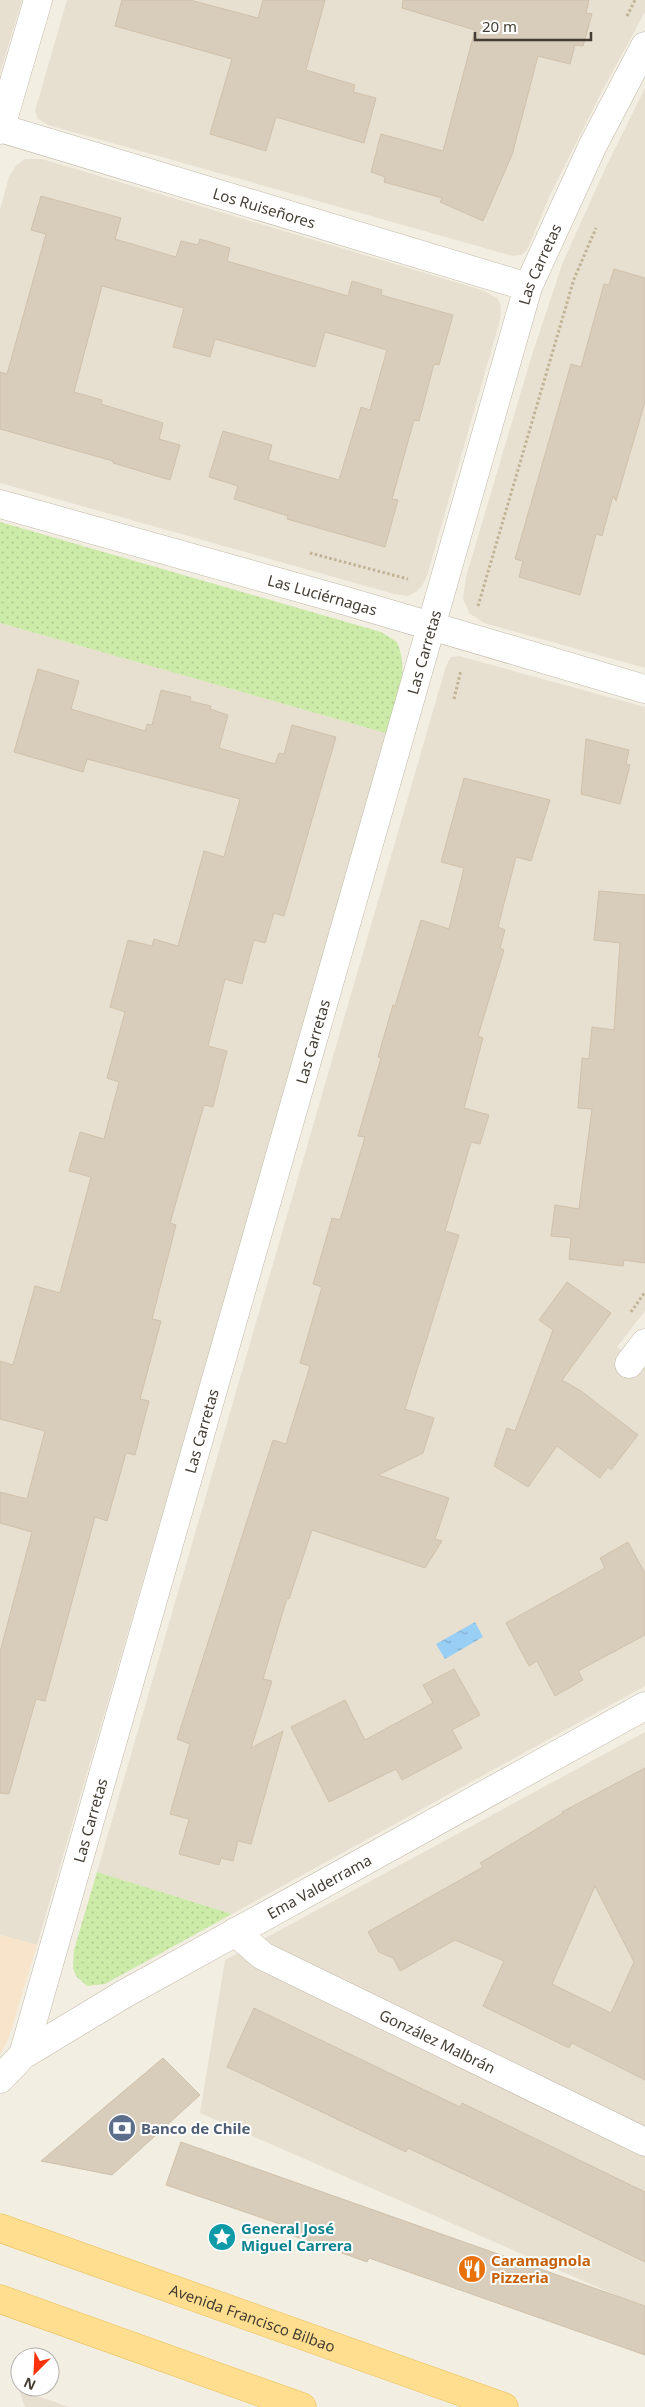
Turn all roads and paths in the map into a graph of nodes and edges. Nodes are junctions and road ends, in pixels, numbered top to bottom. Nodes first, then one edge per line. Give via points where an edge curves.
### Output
1 (38, 0) edge
2 (645, 46) edge
3 (0, 129) edge
4 (597, 226) dead end
5 (528, 287) junction
6 (0, 504) edge
7 (430, 627) junction
8 (468, 638) junction
9 (645, 689) edge
10 (454, 699) dead end
11 (645, 1706) edge
12 (235, 1932) junction
13 (23, 2054) junction
14 (0, 2079) edge
15 (645, 2142) edge
16 (0, 2228) edge
17 (33, 2240) junction
18 (0, 2244) edge
19 (0, 2299) edge
20 (302, 2407) edge
21 (504, 2407) edge

1 - 3 street
2 - 5 street, Las Carretas via 593,145
3 - 5 street, Los Ruiseñores
4 - 8 path via 574,279
5 - 7 street, Las Carretas
6 - 7 street, Las Luciérnagas
7 - 8 street, Las Luciérnagas
7 - 13 street, Las Carretas
8 - 9 street, Las Luciérnagas
8 - 10 path
11 - 12 street, Ema Valderrama
12 - 13 street, Ema Valderrama
12 - 15 street, González Malbrán via 263,1956
13 - 14 street, Ema Valderrama
16 - 17 main road, Avenida Francisco Bilbao
17 - 18 main road
17 - 21 main road, Avenida Francisco Bilbao
19 - 20 main road

